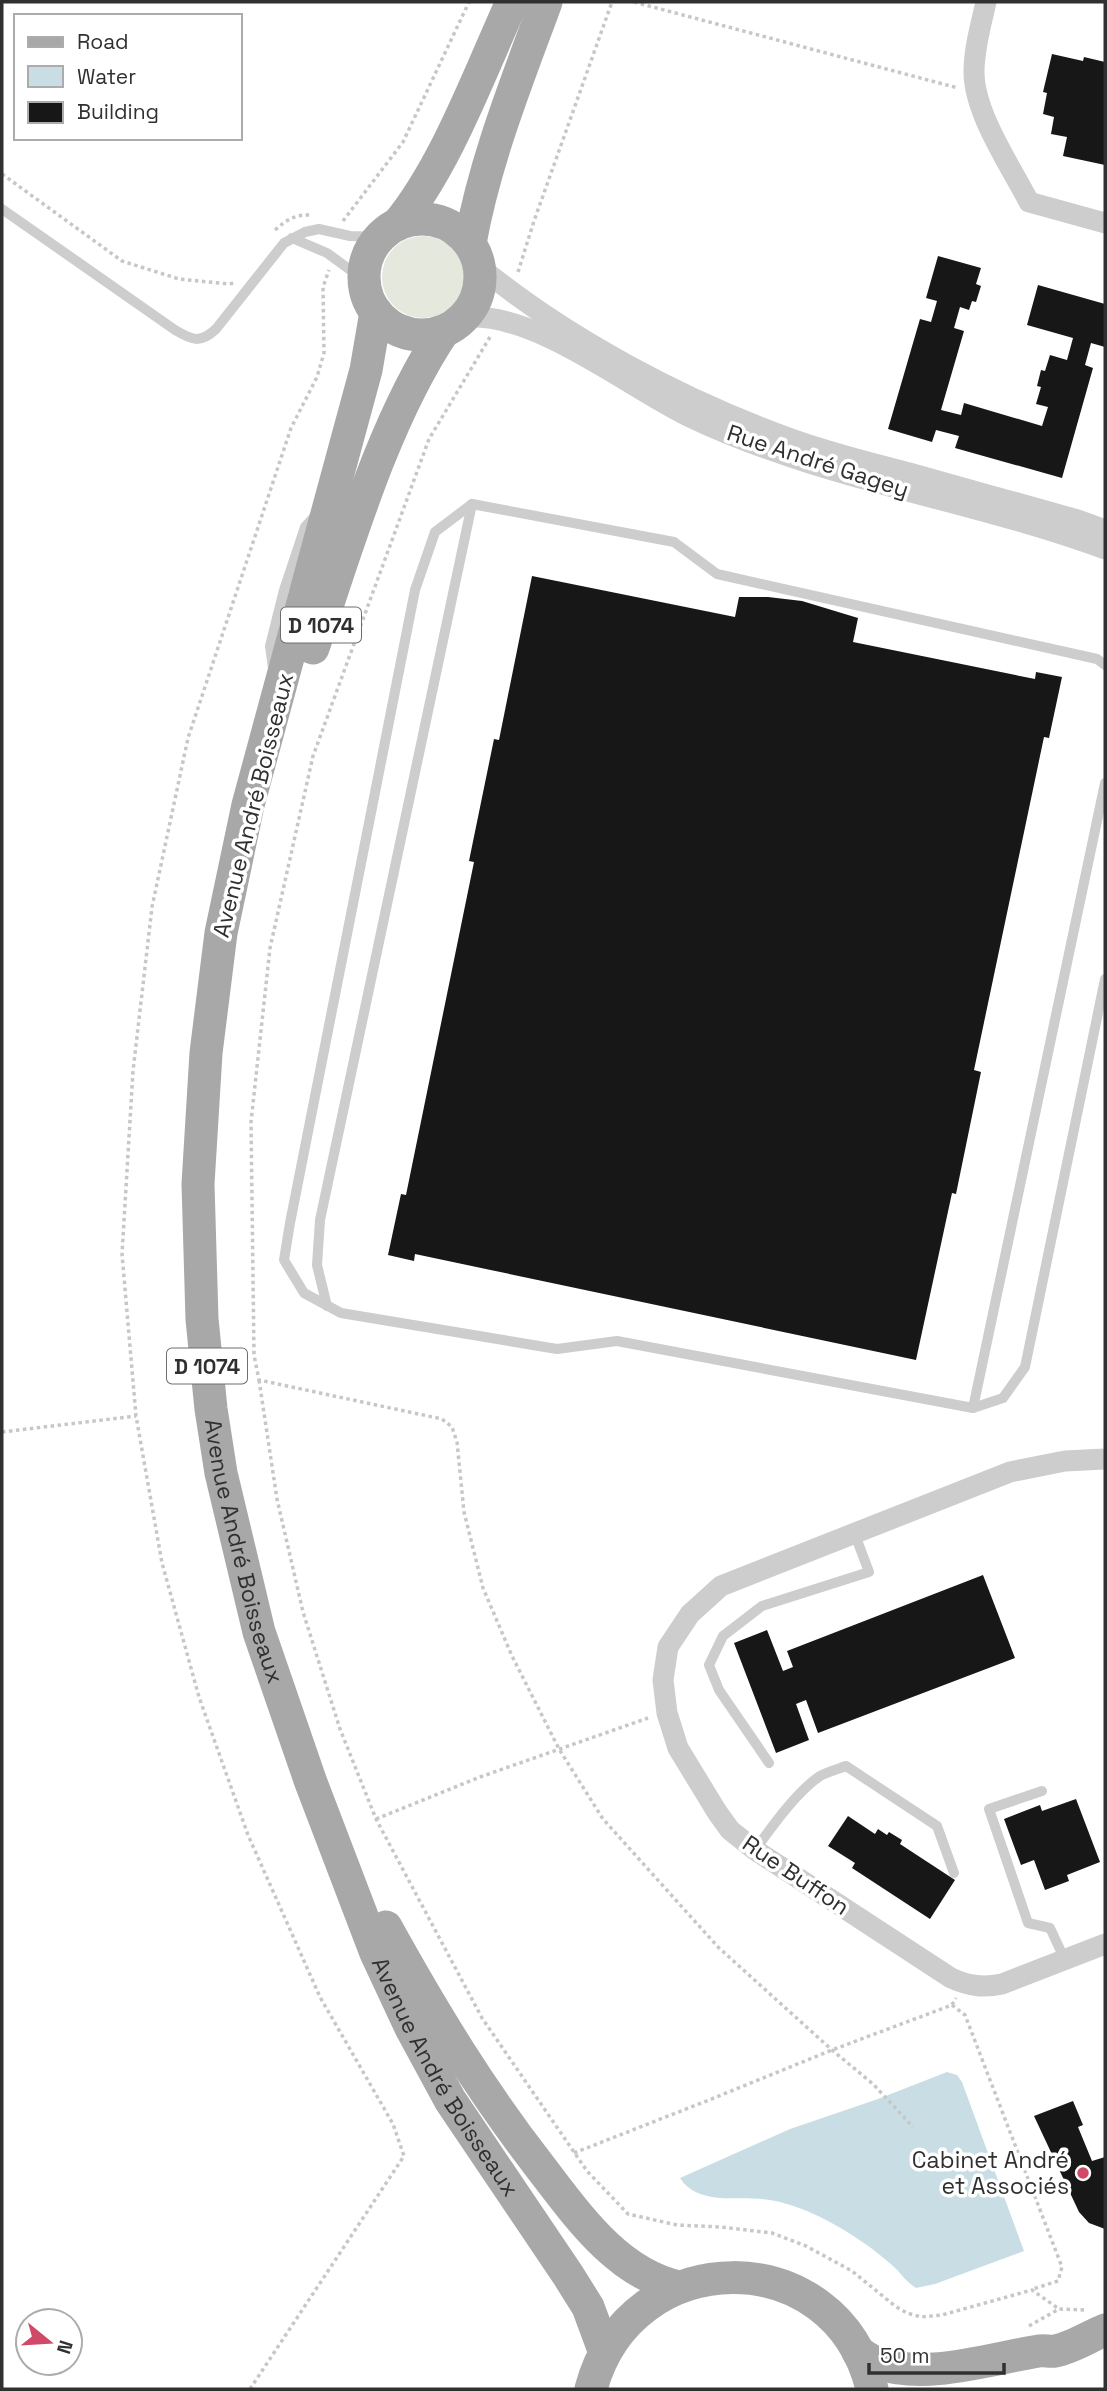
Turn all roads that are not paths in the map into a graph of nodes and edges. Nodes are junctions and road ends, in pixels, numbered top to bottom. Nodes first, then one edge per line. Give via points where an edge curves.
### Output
1 (512, 2) edge
2 (546, 2) edge
3 (986, 2) edge
4 (2, 209) edge
5 (1105, 223) edge
6 (388, 231) junction
7 (292, 239) junction
8 (475, 255) junction
9 (364, 280) junction
10 (376, 312) junction
11 (454, 324) junction
12 (472, 504) junction
13 (1105, 530) edge
14 (1105, 550) edge
15 (1105, 665) edge
16 (1105, 783) edge
17 (1105, 979) edge
18 (327, 1306) junction
19 (973, 1408) junction
20 (1105, 1460) edge
21 (854, 1532) junction
22 (769, 1763) dead end
23 (1042, 1791) dead end
24 (755, 1850) junction
25 (954, 1873) dead end
26 (1105, 1944) edge
27 (1065, 1960) junction
28 (679, 2287) junction
29 (1105, 2330) edge
30 (1055, 2351) junction
31 (858, 2352) junction
32 (605, 2353) junction
33 (591, 2389) edge
34 (872, 2389) edge
35 (955, 2389) edge

1 - 6 main road via 438,160 409,211
2 - 8 main road via 492,149 479,198
3 - 5 street via 973,75 984,117 1029,202
4 - 7 lane via 194,339 208,337 276,250
6 - 7 lane via 350,236 319,229
6 - 8 main road via 413,220 445,223 459,232
6 - 9 main road via 368,257
7 - 9 lane via 332,257
8 - 11 main road via 478,294
8 - 13 street, Rue André Gagey via 511,292 606,352 736,418 845,456
9 - 10 main road
10 - 11 main road via 406,333 425,335
10 - 32 main road, Avenue André Boisseaux / D 1074 via 366,370 248,805 221,933 206,1053 198,1184 211,1409 221,1473 259,1632 376,1953 450,2100 588,2307
11 - 14 street, Rue André Gagey via 492,317 523,326 689,416 782,454 1028,523
11 - 28 main road, Avenue André Boisseaux / D 1074 via 405,400 369,487 289,718 254,847 236,932 218,1077 213,1202 219,1351 240,1496 273,1635 310,1753 386,1926 477,2081 572,2207 620,2258 659,2283
12 - 15 lane via 674,542 717,574 1097,659
12 - 18 lane via 320,1220 317,1265
12 - 18 lane via 435,532 415,590 290,1223 284,1260 304,1293
16 - 19 lane
17 - 19 lane via 1025,1367 1003,1398
18 - 19 lane via 341,1313 557,1349 617,1341
20 - 21 street, Rue Buffon via 1065,1461 1010,1472
21 - 22 lane via 870,1572 762,1606 723,1636 709,1665 719,1690
21 - 24 street, Rue Buffon via 721,1586 690,1614 668,1647 663,1680 678,1748 717,1812
23 - 27 lane via 989,1809 1028,1923 1050,1928
24 - 25 lane via 807,1788 821,1776 846,1766 937,1826
24 - 27 street, Rue Buffon via 962,1983 1002,1984
26 - 27 street, Rue Buffon
28 - 31 main road via 729,2277 781,2285 826,2312
28 - 32 main road via 636,2314
29 - 30 main road
30 - 31 main road via 965,2365 908,2368 876,2363
30 - 35 main road via 1044,2362
31 - 34 main road
32 - 33 main road

